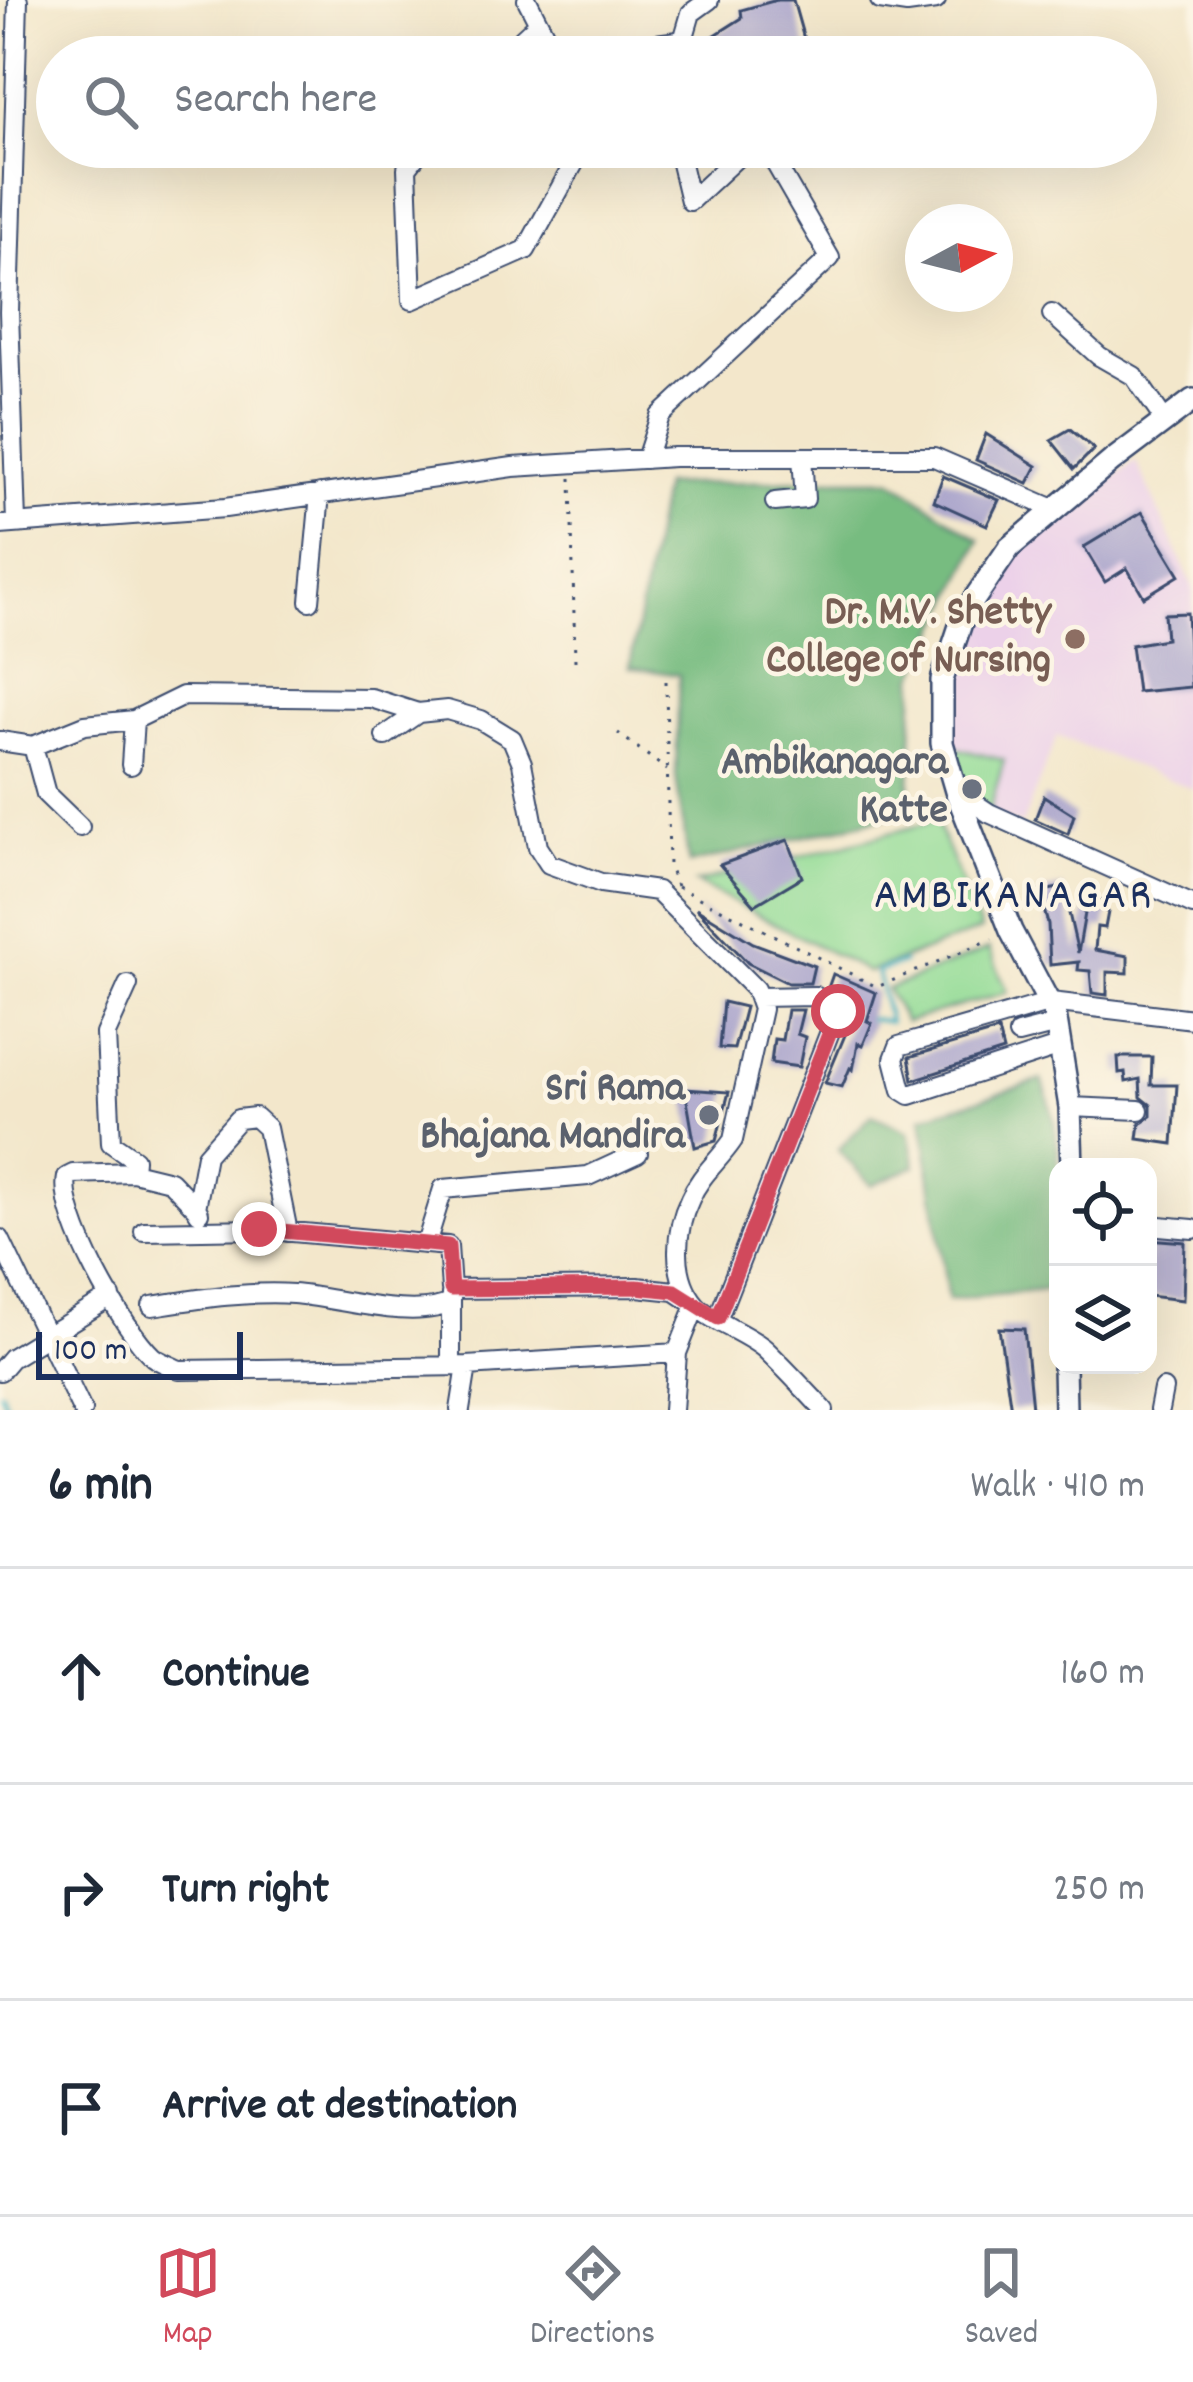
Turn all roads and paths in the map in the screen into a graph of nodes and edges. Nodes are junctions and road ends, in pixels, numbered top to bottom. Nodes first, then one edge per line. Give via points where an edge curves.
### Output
1 (18, 0) edge
2 (526, 0) edge
3 (709, 0) edge
4 (880, 0) edge
5 (936, 0) edge
6 (538, 24) junction
7 (525, 36) edge
8 (546, 36) edge
9 (686, 36) edge
10 (407, 168) edge
11 (571, 168) edge
12 (682, 168) edge
13 (725, 168) edge
14 (778, 168) edge
15 (1052, 314) dead end
16 (1193, 400) edge
17 (1165, 422) junction
18 (802, 457) junction
19 (646, 459) junction
20 (571, 464) junction
21 (320, 494) junction
22 (775, 502) dead end
23 (1054, 509) junction
24 (8, 524) edge
25 (310, 602) dead end
26 (575, 662) dead end
27 (666, 680) dead end
28 (418, 713) junction
29 (134, 720) junction
30 (618, 733) dead end
31 (386, 736) dead end
32 (0, 741) edge
33 (32, 746) junction
34 (131, 765) dead end
35 (668, 771) junction
36 (956, 790) junction
37 (80, 827) dead end
38 (1193, 905) edge
39 (1011, 932) junction
40 (853, 975) junction
41 (865, 981) junction
42 (851, 983) dead end
43 (128, 985) dead end
44 (862, 989) dead end
45 (758, 997) junction
46 (1193, 1019) edge
47 (1056, 1024) junction
48 (1018, 1034) dead end
49 (1070, 1107) junction
50 (1139, 1110) dead end
51 (638, 1153) dead end
52 (1072, 1158) edge
53 (133, 1172) junction
54 (196, 1208) junction
55 (1157, 1226) edge
56 (1193, 1229) edge
57 (210, 1230) junction
58 (144, 1232) dead end
59 (288, 1232) junction
60 (0, 1239) edge
61 (426, 1244) junction
62 (451, 1296) junction
63 (111, 1297) junction
64 (696, 1305) junction
65 (152, 1306) dead end
66 (718, 1318) junction
67 (44, 1337) junction
68 (677, 1353) junction
69 (459, 1366) junction
70 (0, 1371) edge
71 (1064, 1374) edge
72 (1163, 1389) dead end
73 (82, 1410) edge
74 (460, 1410) edge
75 (673, 1410) edge
76 (824, 1410) edge
77 (1065, 1410) edge
78 (1159, 1410) edge

1 - 24 street
2 - 6 street
3 - 9 street via 691,14
4 - 5 street
6 - 7 street
6 - 8 street
10 - 11 street via 412,300 526,250
12 - 13 street via 690,200
14 - 19 street via 830,258 660,416
15 - 17 street via 1134,376
16 - 17 main road
17 - 23 main road
18 - 19 street
18 - 22 street via 806,499
18 - 23 street via 934,457
19 - 20 street
20 - 21 street
20 - 26 path
21 - 24 street
21 - 25 street
23 - 36 main road via 1009,548 964,614 942,680 942,743
27 - 35 path
28 - 29 street via 371,698 183,696
28 - 31 street
28 - 45 street via 447,710 512,739 549,864 657,891
29 - 33 street via 85,725
29 - 34 street
30 - 35 path
32 - 33 street
33 - 37 street via 46,794
35 - 40 path via 668,868 677,887
36 - 38 street via 1008,822
36 - 39 main road
39 - 41 path via 880,986
39 - 47 main road
40 - 41 path
40 - 42 path
41 - 44 path
43 - 53 street via 106,1034 106,1065 111,1143 134,1159
45 - 64 street via 762,1010 733,1140 702,1175 676,1236
45 - 66 street via 815,996 838,1011
46 - 47 street
47 - 47 street via 910,1095 904,1093 894,1059 899,1046
47 - 48 street
47 - 49 main road
49 - 50 street
49 - 52 main road
51 - 61 street via 588,1176 443,1189
53 - 54 street via 170,1180
53 - 63 street via 73,1174 64,1188 75,1232
54 - 57 street
54 - 59 street via 212,1144 238,1119 255,1117 267,1128
55 - 56 street
57 - 58 street
57 - 59 street
59 - 61 street
60 - 67 street
61 - 62 street via 448,1246
62 - 64 street via 637,1287 675,1291
62 - 65 street via 440,1309 290,1294
62 - 69 street
63 - 67 street
63 - 69 street via 154,1358 179,1370
64 - 66 street
64 - 68 street
66 - 76 street via 764,1348
67 - 70 street
67 - 73 street
68 - 69 street
68 - 75 street
69 - 74 street
71 - 77 main road
72 - 78 street

